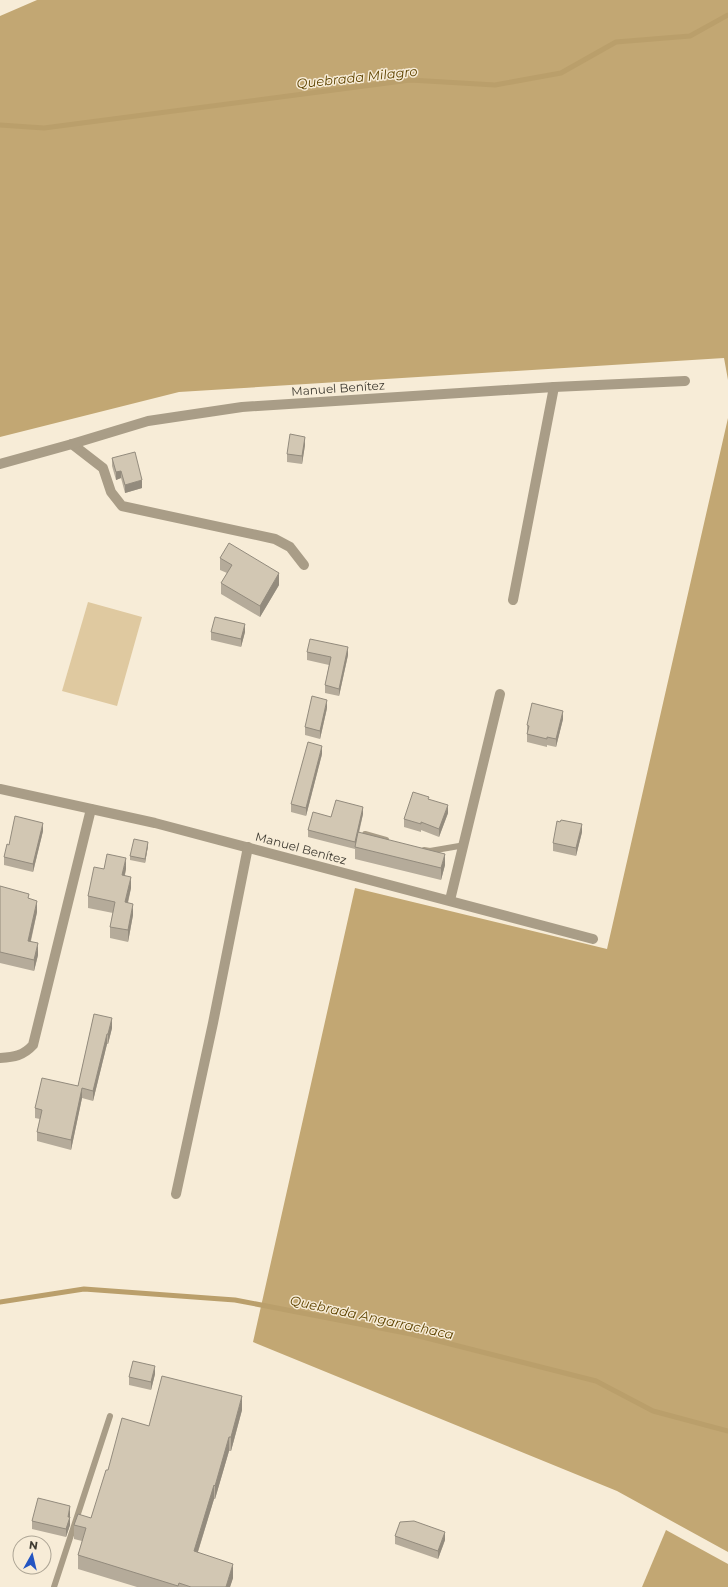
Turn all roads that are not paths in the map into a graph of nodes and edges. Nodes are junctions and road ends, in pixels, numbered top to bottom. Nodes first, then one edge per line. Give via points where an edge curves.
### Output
1 (685, 381) dead end
2 (554, 388) junction
3 (72, 444) junction
4 (0, 464) edge
5 (304, 565) dead end
6 (513, 600) dead end
7 (500, 694) dead end
8 (0, 789) edge
9 (91, 809) junction
10 (365, 834) edge
11 (393, 841) edge
12 (464, 845) junction
13 (414, 847) edge
14 (248, 848) junction
15 (450, 900) junction
16 (593, 939) dead end
17 (0, 1058) edge
18 (176, 1194) dead end
19 (110, 1416) dead end
20 (54, 1587) edge

1 - 2 street, Manuel Benítez
2 - 3 street, Manuel Benítez via 242,407 148,421
2 - 6 street
3 - 4 street, Manuel Benítez
3 - 5 street via 103,468 111,492 122,506 275,539 290,547
7 - 12 street
8 - 9 street, Manuel Benítez
9 - 14 street, Manuel Benítez
9 - 17 street via 34,1045 27,1052 17,1056
10 - 11 lane
12 - 13 lane via 430,851
12 - 15 street
14 - 15 street, Manuel Benítez
14 - 18 street
15 - 16 street, Manuel Benítez
19 - 20 lane

